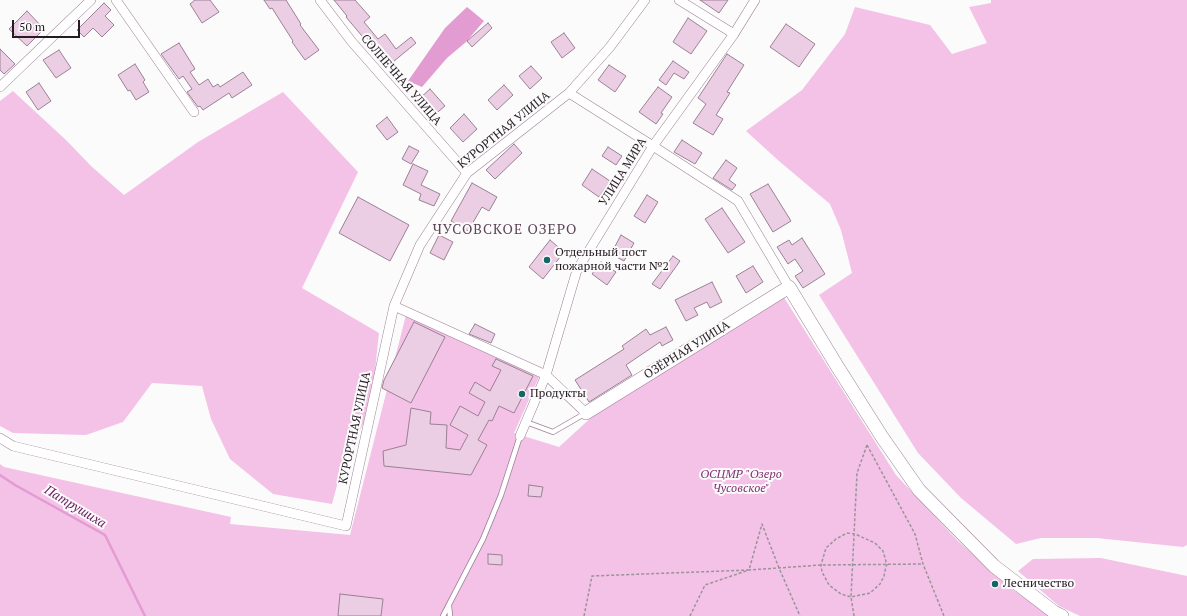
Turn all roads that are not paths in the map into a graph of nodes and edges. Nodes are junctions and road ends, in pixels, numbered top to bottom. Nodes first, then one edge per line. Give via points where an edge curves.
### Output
1 (91, 0) edge
2 (116, 0) edge
3 (320, 0) edge
4 (645, 0) edge
5 (679, 0) edge
6 (755, 0) edge
7 (734, 34) junction
8 (0, 87) edge
9 (569, 93) junction
10 (194, 112) dead end
11 (653, 146) junction
12 (466, 173) junction
13 (789, 287) junction
14 (394, 306) junction
15 (546, 375) junction
16 (586, 414) junction
17 (526, 422) junction
18 (520, 436) joint
19 (0, 438) edge
20 (449, 604) junction
21 (443, 616) edge
22 (450, 616) edge
23 (1062, 616) edge

1 - 8 street
2 - 10 street
3 - 12 street, СОЛНЕЧНАЯ УЛИЦА via 352,42
4 - 9 street, КУРОРТНАЯ УЛИЦА via 610,47
5 - 7 street
6 - 7 street, УЛИЦА МИРА
7 - 11 street, УЛИЦА МИРА
9 - 11 street
9 - 12 street, КУРОРТНАЯ УЛИЦА
11 - 13 street via 738,202
11 - 15 street, УЛИЦА МИРА via 577,270
12 - 14 street, КУРОРТНАЯ УЛИЦА via 420,246
13 - 16 street, ОЗЁРНАЯ УЛИЦА
13 - 23 street via 882,437 919,490 994,566
14 - 15 street
14 - 19 street, КУРОРТНАЯ УЛИЦА via 346,526 13,446
15 - 16 street
15 - 17 street, УЛИЦА МИРА
16 - 17 lane via 553,432
17 - 18 street, УЛИЦА МИРА
18 - 20 lane via 501,495 483,539
20 - 21 lane
20 - 22 lane

